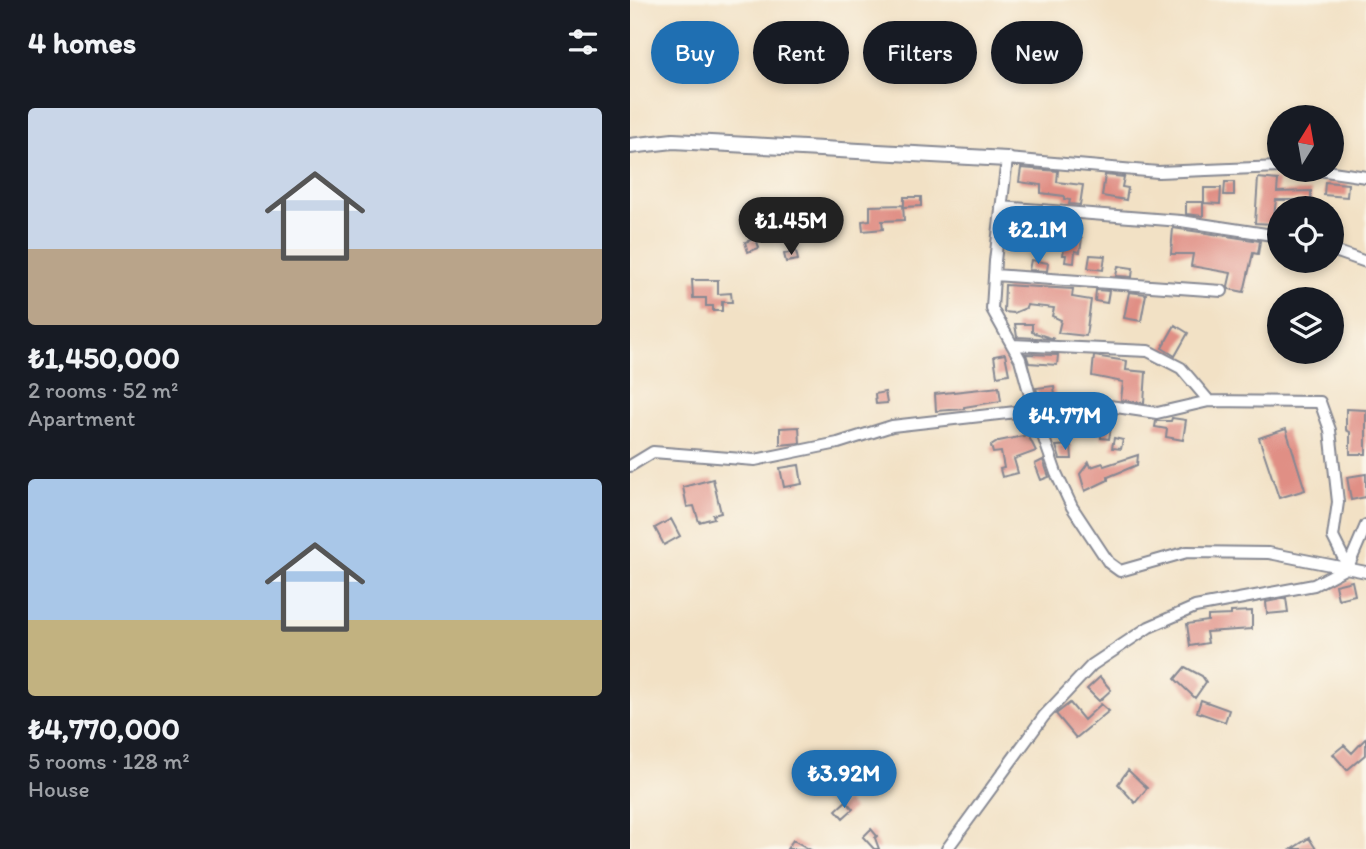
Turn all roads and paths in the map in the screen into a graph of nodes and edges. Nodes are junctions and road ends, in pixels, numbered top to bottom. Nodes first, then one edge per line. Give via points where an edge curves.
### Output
1 (630, 146) edge
2 (1007, 159) junction
3 (1267, 167) edge
4 (1344, 174) edge
5 (1366, 177) edge
6 (1001, 207) junction
7 (1267, 234) edge
8 (1344, 254) edge
9 (1366, 262) edge
10 (994, 275) junction
11 (1222, 291) dead end
12 (1012, 345) junction
13 (1209, 401) junction
14 (1034, 410) junction
15 (630, 466) edge
16 (1366, 524) edge
17 (1348, 567) junction
18 (1366, 572) edge
19 (947, 849) edge

1 - 2 street via 673,141
2 - 3 street via 1158,172
2 - 6 street
4 - 5 street
6 - 7 street via 1181,221
6 - 10 street
8 - 9 street
10 - 11 street
10 - 12 street via 992,309
12 - 13 street via 1148,351 1181,368
12 - 14 street
13 - 14 street via 1157,413 1096,404
13 - 17 street via 1320,402 1330,430 1338,502 1333,537
14 - 15 street via 891,426 838,443 755,460 653,452
14 - 17 street via 1072,507 1109,563 1120,571 1187,552 1269,552
16 - 17 street
17 - 18 street
17 - 19 street via 1314,585 1195,607 1149,627 1092,666 1044,716

